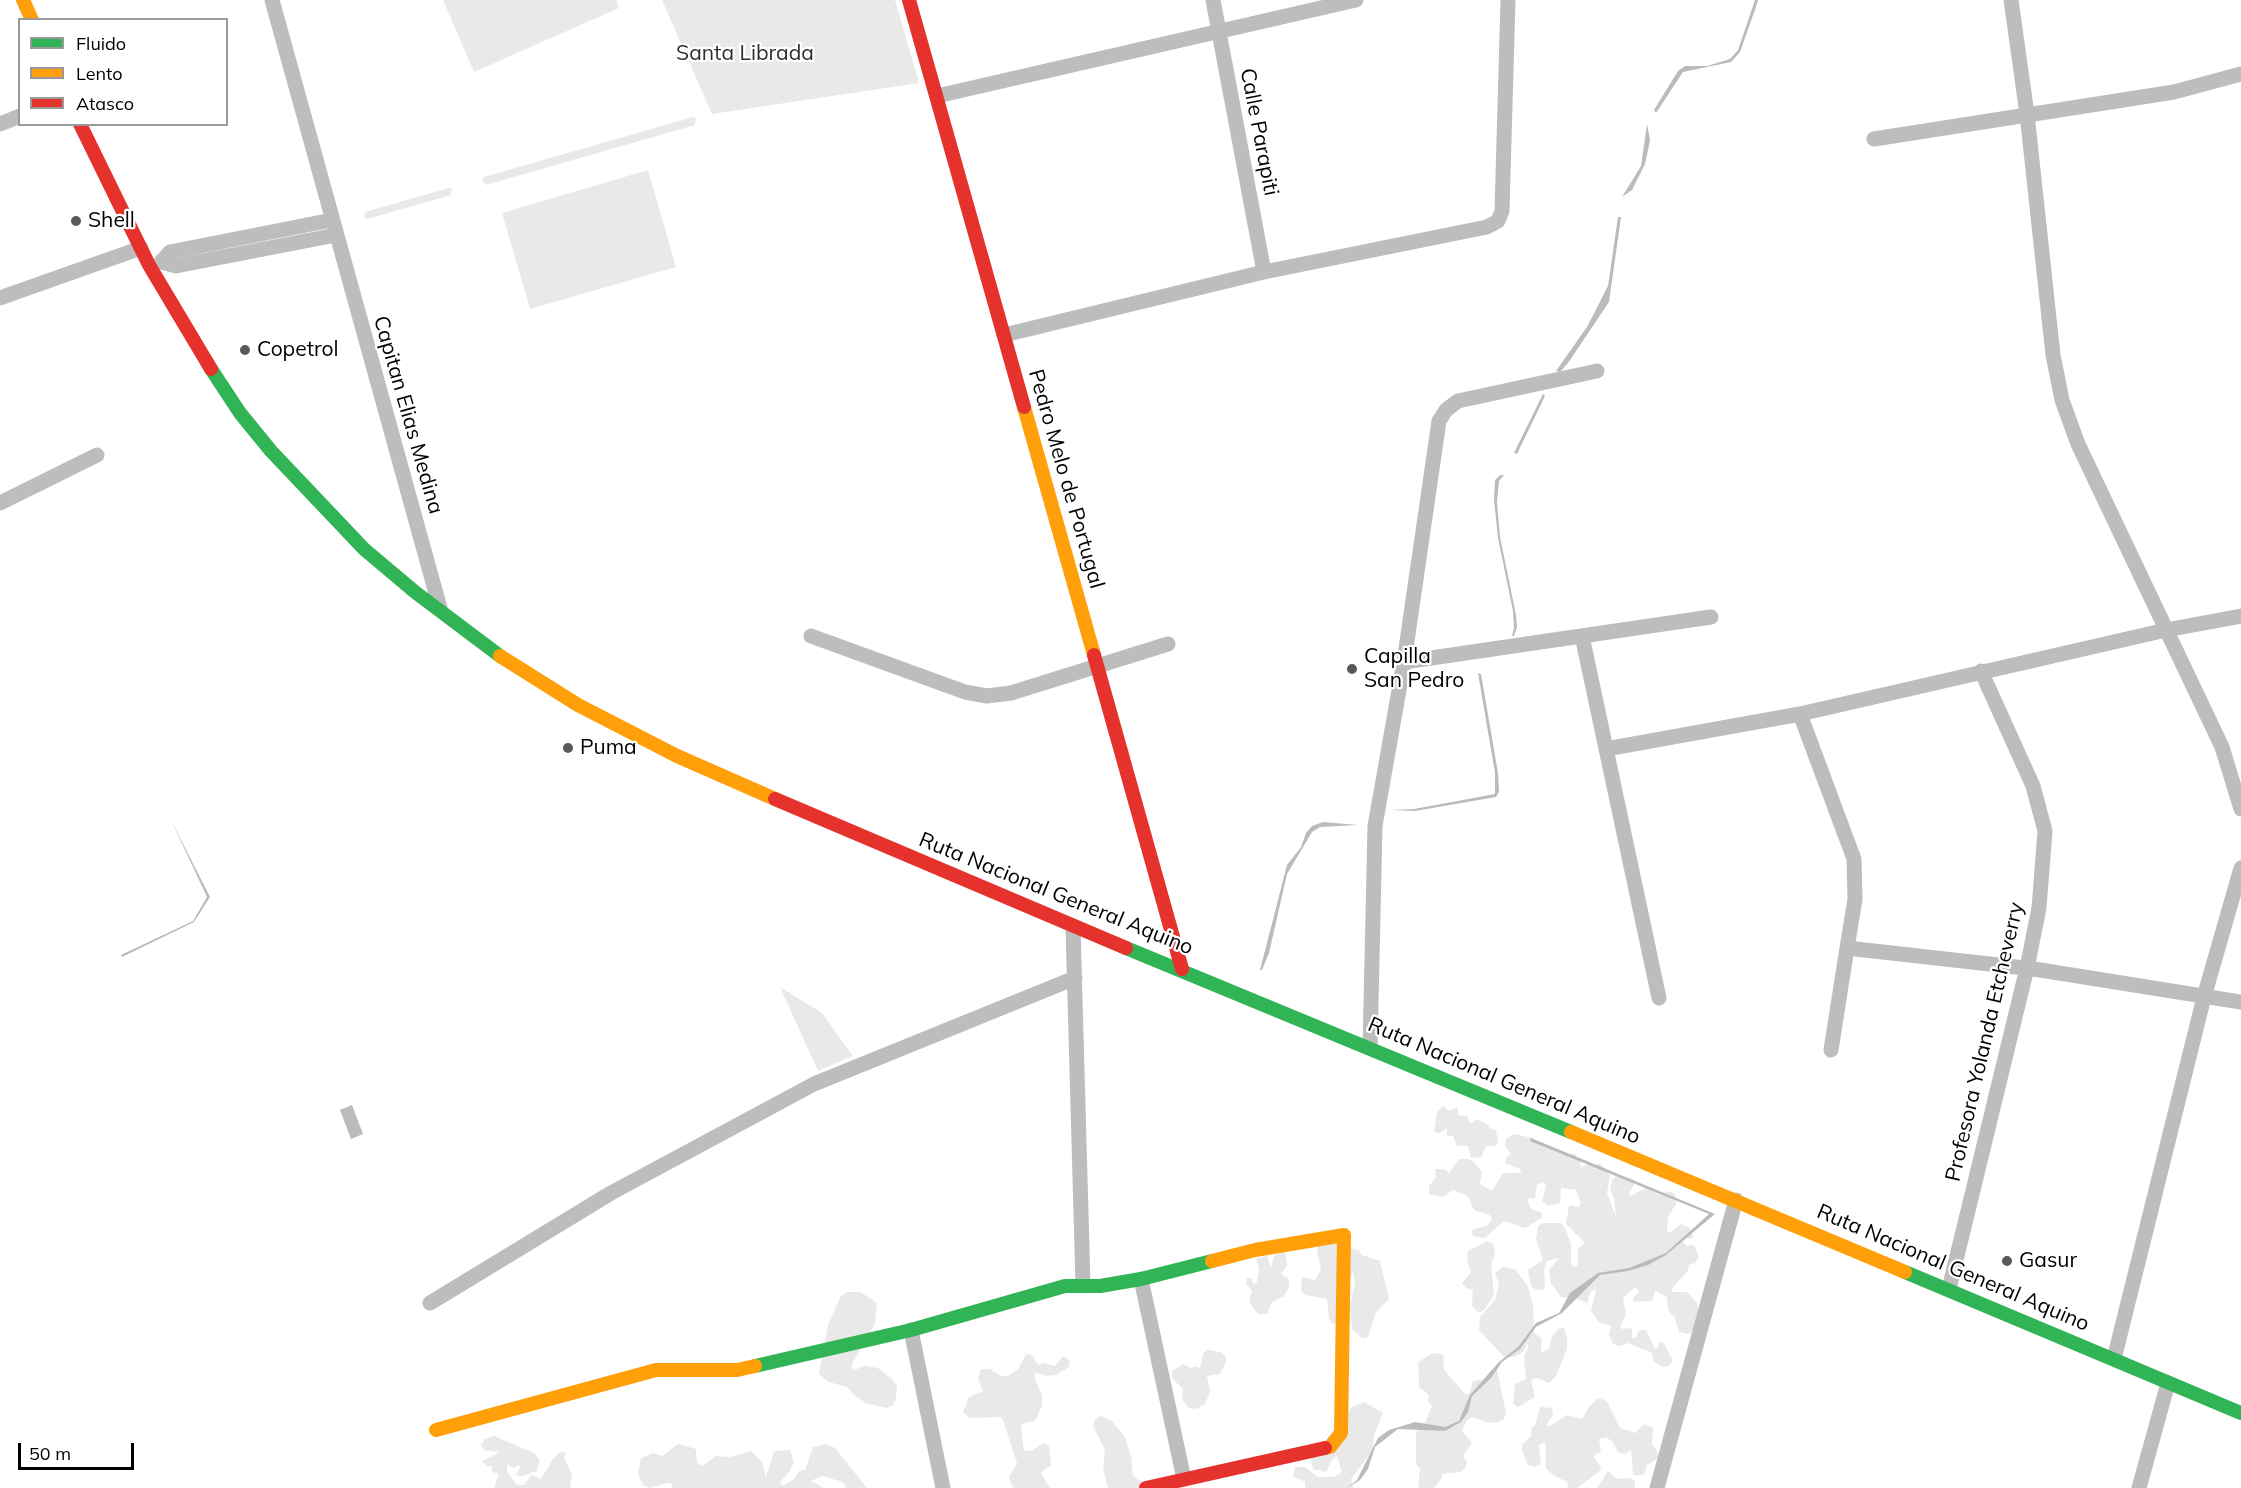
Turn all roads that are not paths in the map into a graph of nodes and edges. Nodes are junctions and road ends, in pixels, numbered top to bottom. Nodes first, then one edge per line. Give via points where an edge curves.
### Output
1 (23, 0) edge
2 (272, 0) edge
3 (909, 0) edge
4 (1213, 0) edge
5 (1356, 0) edge
6 (1508, 0) edge
7 (2011, 0) edge
8 (31, 18) edge
9 (1219, 32) junction
10 (2241, 74) edge
11 (936, 96) junction
12 (2027, 114) junction
13 (18, 117) edge
14 (0, 124) edge
15 (81, 126) edge
16 (1874, 139) dead end
17 (334, 228) junction
18 (141, 248) junction
19 (155, 263) junction
20 (1264, 272) junction
21 (0, 298) edge
22 (1004, 335) junction
23 (1597, 371) dead end
24 (96, 455) dead end
25 (0, 503) edge
26 (441, 614) junction
27 (2241, 616) edge
28 (1711, 617) dead end
29 (2166, 630) junction
30 (811, 636) dead end
31 (1582, 636) junction
32 (1168, 644) dead end
33 (1404, 662) junction
34 (1097, 666) junction
35 (1981, 671) junction
36 (1800, 714) junction
37 (1606, 750) junction
38 (2241, 809) edge
39 (2241, 868) edge
40 (1073, 927) junction
41 (1846, 948) junction
42 (2027, 968) junction
43 (1182, 969) junction
44 (1074, 978) junction
45 (2204, 997) junction
46 (1659, 998) dead end
47 (2241, 1002) edge
48 (1370, 1048) junction
49 (1831, 1050) dead end
50 (1736, 1200) junction
51 (1142, 1279) junction
52 (1083, 1285) junction
53 (1949, 1289) junction
54 (430, 1303) dead end
55 (911, 1330) junction
56 (2114, 1359) junction
57 (2168, 1383) junction
58 (2241, 1413) edge
59 (436, 1430) dead end
60 (1184, 1479) junction
61 (944, 1488) edge
62 (1146, 1488) edge
63 (1656, 1488) edge
64 (2139, 1488) edge

1 - 8 main road
2 - 17 street, Capitan Elias Medina
3 - 11 main road, Pedro Melo de Portugal
4 - 9 street, Calle Parapiti
5 - 9 street
6 - 20 street via 1502,211 1498,220 1487,227
7 - 12 street
9 - 11 street
9 - 20 street, Calle Parapiti
10 - 12 street via 2174,92
11 - 22 main road, Pedro Melo de Portugal
12 - 16 street
12 - 29 street via 2053,355 2062,400 2078,444
13 - 14 street
15 - 18 main road, Ruta Nacional General Aquino
17 - 19 street via 176,266
17 - 19 street via 170,252
17 - 26 street, Capitan Elias Medina
18 - 19 main road, Ruta Nacional General Aquino
18 - 21 street
19 - 26 main road, Ruta Nacional General Aquino via 215,376 271,451 364,549
20 - 22 street
22 - 34 main road, Pedro Melo de Portugal
23 - 33 street via 1458,401 1442,416
24 - 25 street
26 - 40 main road, Ruta Nacional General Aquino via 578,705 677,756
27 - 29 street
28 - 31 street
29 - 35 street
29 - 38 street via 2222,747
30 - 34 street via 965,692 987,696 1011,693
31 - 33 street
31 - 37 street
32 - 34 street
33 - 48 street via 1375,826
34 - 43 main road, Pedro Melo de Portugal
35 - 36 street
35 - 42 street, Profesora Yolanda Etcheverry via 2033,786 2045,831 2039,908
36 - 37 street
36 - 41 street via 1854,859 1855,899
37 - 46 street
39 - 45 street
40 - 43 main road, Ruta Nacional General Aquino
40 - 44 street
41 - 42 street
41 - 49 street
42 - 45 street
42 - 53 street, Profesora Yolanda Etcheverry
43 - 48 main road, Ruta Nacional General Aquino
44 - 52 street
44 - 54 street via 814,1084 611,1193
45 - 47 street
45 - 56 street
48 - 50 main road, Ruta Nacional General Aquino
50 - 53 main road, Ruta Nacional General Aquino
50 - 63 street
51 - 52 main road
51 - 60 street
51 - 60 main road via 1286,1244 1338,1234 1345,1239 1341,1433 1330,1446
52 - 55 main road via 1065,1286
53 - 56 main road, Ruta Nacional General Aquino
55 - 59 main road via 737,1370 656,1370
55 - 61 street
56 - 57 main road, Ruta Nacional General Aquino
57 - 58 main road, Ruta Nacional General Aquino
57 - 64 street
60 - 62 main road

